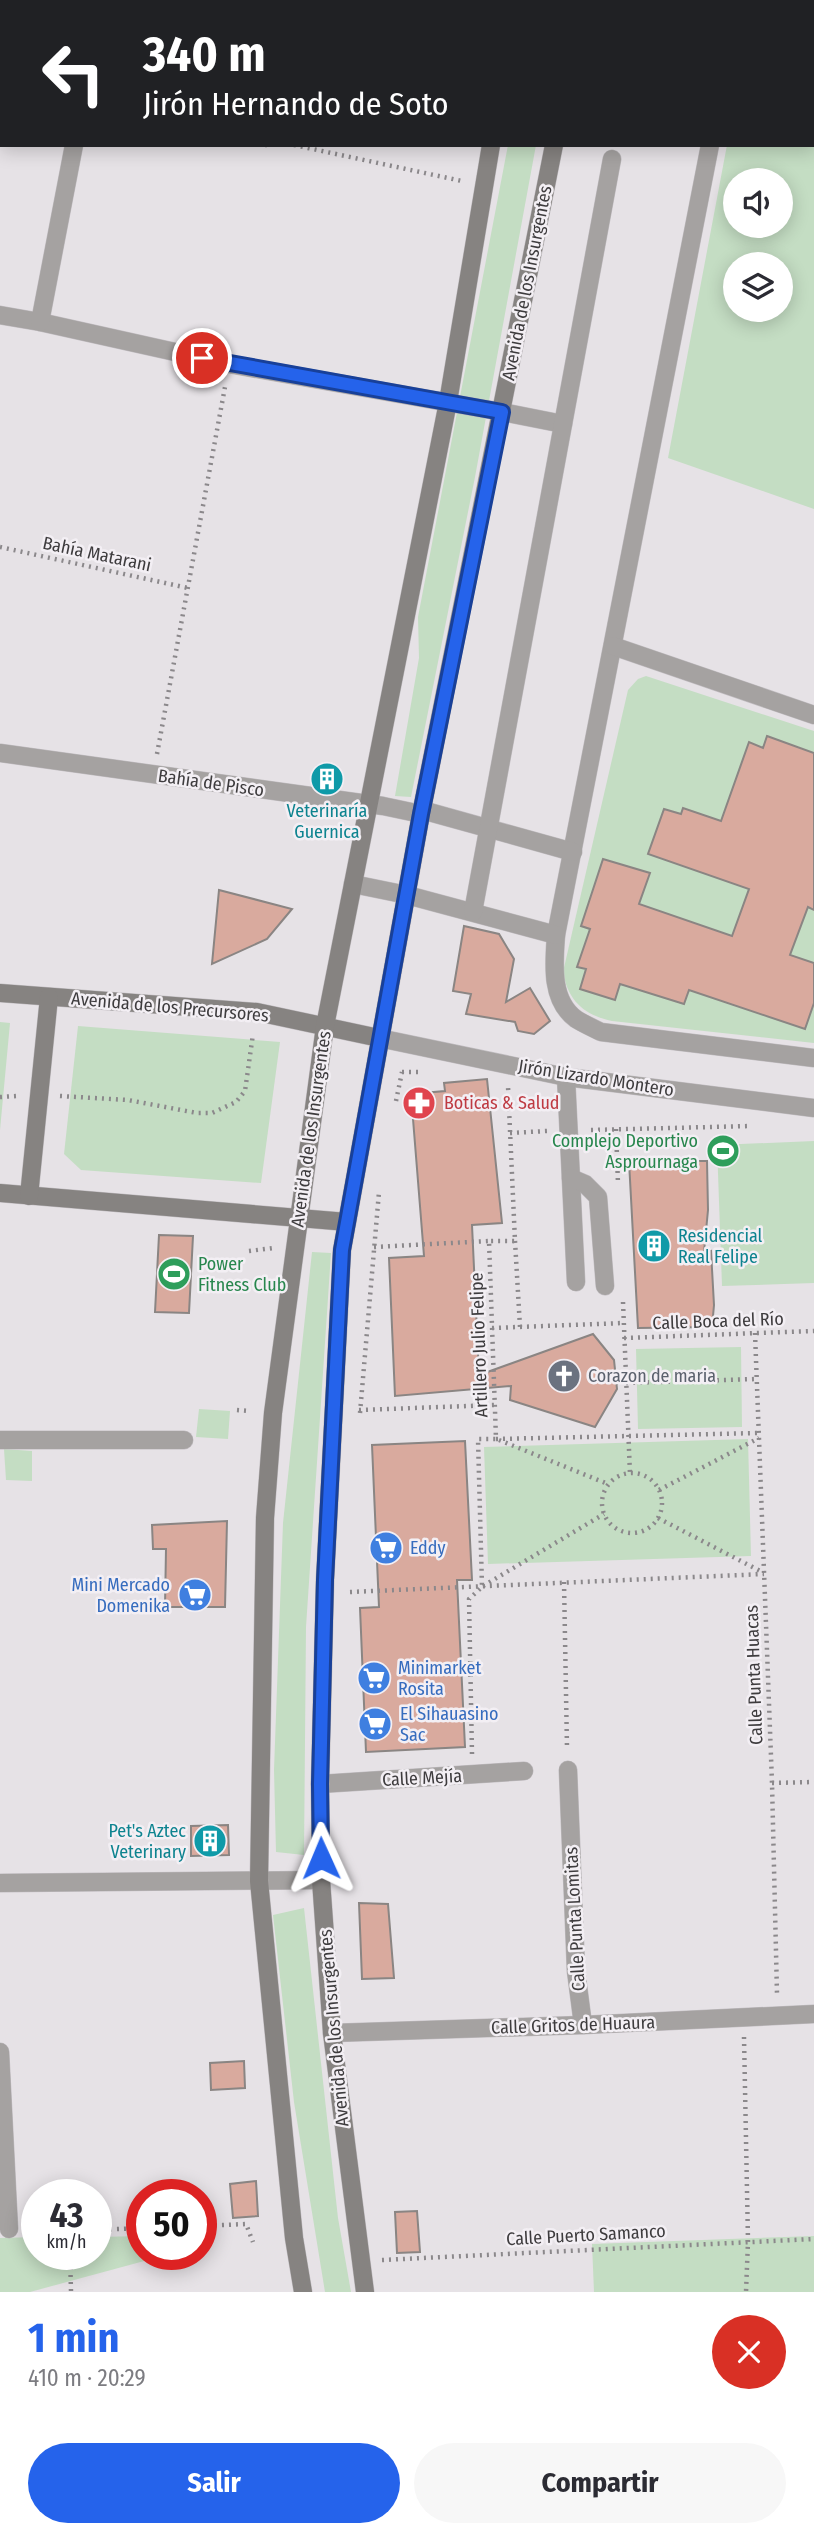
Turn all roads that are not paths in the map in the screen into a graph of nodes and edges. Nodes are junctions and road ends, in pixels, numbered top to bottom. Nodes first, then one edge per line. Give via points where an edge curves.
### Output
1 (74, 147) edge
2 (491, 147) edge
3 (554, 147) edge
4 (709, 147) edge
5 (612, 159) dead end
6 (0, 315) edge
7 (40, 322) junction
8 (448, 402) junction
9 (502, 412) junction
10 (563, 424) junction
11 (613, 646) junction
12 (814, 715) edge
13 (0, 753) edge
14 (368, 804) junction
15 (421, 812) junction
16 (488, 828) junction
17 (573, 852) junction
18 (354, 884) junction
19 (407, 895) junction
20 (473, 912) junction
21 (556, 935) junction
22 (0, 993) edge
23 (49, 997) junction
24 (325, 1026) junction
25 (379, 1038) junction
26 (814, 1058) edge
27 (566, 1077) junction
28 (814, 1108) edge
29 (571, 1178) junction
30 (0, 1193) edge
31 (29, 1196) junction
32 (299, 1217) junction
33 (347, 1222) junction
34 (576, 1282) dead end
35 (605, 1286) dead end
36 (0, 1440) edge
37 (184, 1440) dead end
38 (568, 1770) road end
39 (524, 1771) dead end
40 (320, 1784) junction
41 (321, 1880) junction
42 (258, 1881) junction
43 (0, 1883) edge
44 (814, 2014) edge
45 (583, 2025) junction
46 (332, 2033) junction
47 (0, 2052) edge
48 (1, 2098) edge
49 (9, 2229) dead end
50 (303, 2292) edge
51 (365, 2292) edge

1 - 7 street
2 - 8 main road, Avenida de los Insurgentes
3 - 9 main road, Avenida de los Insurgentes
4 - 11 street
5 - 10 street
6 - 7 street
7 - 8 street via 229,364
8 - 9 street
8 - 14 main road, Avenida de los Insurgentes
9 - 10 street
9 - 15 main road, Avenida de los Insurgentes
10 - 16 street
11 - 12 street
11 - 17 street
13 - 14 street, Bahía de Pisco
14 - 15 street, Bahía de Pisco
14 - 18 main road, Avenida de los Insurgentes
15 - 16 street, Bahía de Pisco
15 - 19 main road, Avenida de los Insurgentes
16 - 17 street, Bahía de Pisco
16 - 20 street
17 - 21 street
18 - 19 street
18 - 24 main road, Avenida de los Insurgentes
19 - 20 street
19 - 25 main road, Avenida de los Insurgentes
20 - 21 street
21 - 26 street via 558,996 574,1018 601,1032
22 - 23 main road, Avenida de los Precursores
23 - 24 main road, Avenida de los Precursores via 257,1012
23 - 31 main road
24 - 25 main road, Avenida de los Precursores
24 - 32 main road, Avenida de los Insurgentes
25 - 27 street, Jirón Lizardo Montero
25 - 33 main road, Avenida de los Insurgentes
27 - 28 street, Jirón Lizardo Montero
27 - 29 street
29 - 34 street
29 - 35 street via 598,1197
30 - 31 main road
31 - 32 main road
32 - 33 main road
32 - 42 main road, Avenida de los Insurgentes via 277,1370 265,1518
33 - 40 main road, Avenida de los Insurgentes via 333,1409
36 - 37 street
38 - 45 street, Calle Punta Lomitas via 576,1971
39 - 40 street, Calle Mejía
40 - 41 main road, Avenida de los Insurgentes
41 - 42 street
41 - 46 main road, Avenida de los Insurgentes
42 - 43 street
42 - 50 main road, Avenida de los Insurgentes
44 - 45 street, Calle Gritos de Huaura
45 - 46 street, Calle Gritos de Huaura
46 - 51 main road, Avenida de los Insurgentes
47 - 48 street
48 - 49 street

